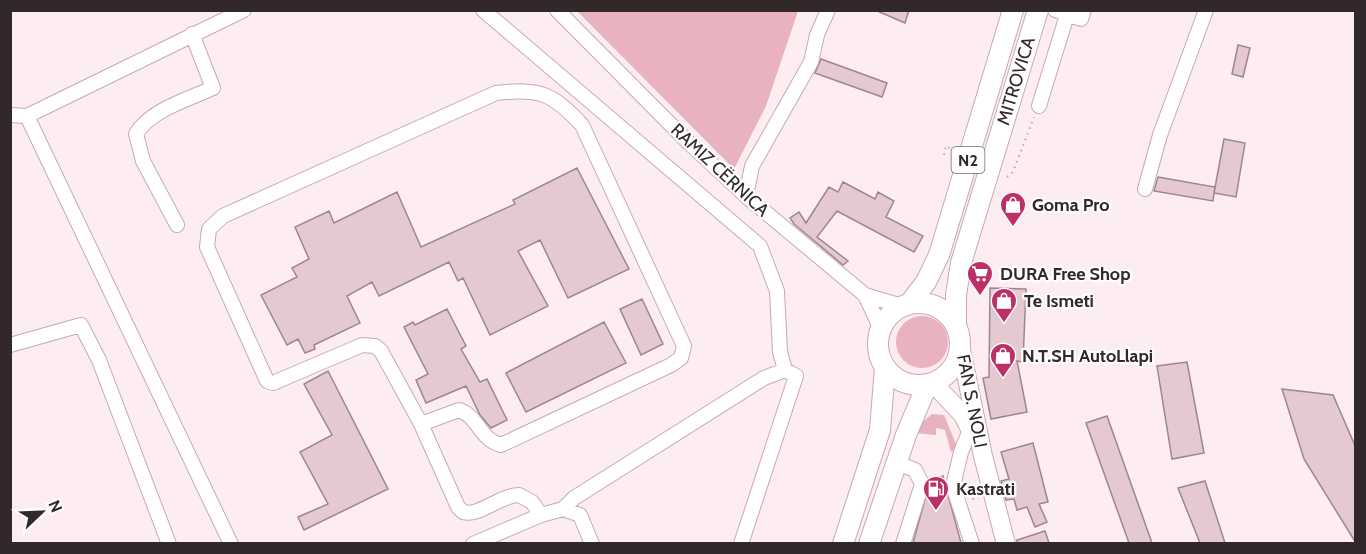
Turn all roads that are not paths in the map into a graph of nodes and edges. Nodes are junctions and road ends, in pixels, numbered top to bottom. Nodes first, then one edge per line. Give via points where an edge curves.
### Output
1 (244, 10) edge
2 (483, 10) edge
3 (557, 10) edge
4 (828, 10) edge
5 (1013, 10) edge
6 (1038, 10) edge
7 (1084, 10) edge
8 (1206, 10) edge
9 (1061, 13) edge
10 (192, 34) junction
11 (1039, 106) road end
12 (10, 116) edge
13 (27, 116) junction
14 (1145, 189) dead end
15 (746, 196) junction
16 (177, 225) dead end
17 (865, 296) junction
18 (906, 305) junction
19 (956, 325) junction
20 (881, 329) junction
21 (10, 345) edge
22 (960, 345) junction
23 (885, 367) junction
24 (785, 370) junction
25 (930, 383) junction
26 (421, 424) junction
27 (970, 430) junction
28 (983, 456) junction
29 (897, 463) junction
30 (574, 498) junction
31 (562, 509) junction
32 (541, 515) junction
33 (580, 515) junction
34 (1002, 542) edge
35 (169, 543) edge
36 (231, 543) edge
37 (473, 543) edge
38 (592, 543) edge
39 (741, 543) edge
40 (843, 543) edge
41 (869, 543) edge
42 (903, 543) edge
43 (972, 543) edge

1 - 10 street
2 - 24 street via 760,246 777,291 780,352
3 - 15 street, RAMIZ CËRNICA
4 - 15 street via 817,35 812,62 753,165
5 - 18 highway, MITROVICA / N2 via 939,255 927,282
6 - 19 highway, MITROVICA / N2 via 961,263
7 - 9 street via 1081,19
8 - 14 street via 1160,135
9 - 11 street
10 - 13 street
10 - 16 street via 213,88 156,116 136,134 143,160
12 - 13 street
13 - 36 street
15 - 17 street, RAMIZ CËRNICA
17 - 18 street
17 - 20 street, RAMIZ CËRNICA
18 - 19 highway via 937,306
18 - 20 highway, N2 via 893,312
19 - 22 highway, N2
20 - 23 highway via 879,348
21 - 35 street via 81,325 99,360
22 - 25 highway via 953,368
22 - 28 main road, FAN S. NOLI
23 - 25 highway via 903,382
23 - 40 highway via 880,430
24 - 30 street via 764,378
24 - 39 street via 796,376
25 - 27 main road via 955,406
25 - 29 highway
26 - 26 street via 459,410 471,417 491,443 501,446 681,358 684,346 678,329 582,125 558,101 540,92 496,93 223,216 208,229 207,247 267,381 273,383 362,345 375,346
26 - 32 street via 463,512 474,512 500,498 519,495 532,502
27 - 28 main road
27 - 43 street via 953,486
28 - 34 main road
29 - 41 highway
29 - 42 street via 915,470 922,484
30 - 31 street
30 - 33 street
31 - 32 street
31 - 33 street
32 - 37 street
33 - 38 street

